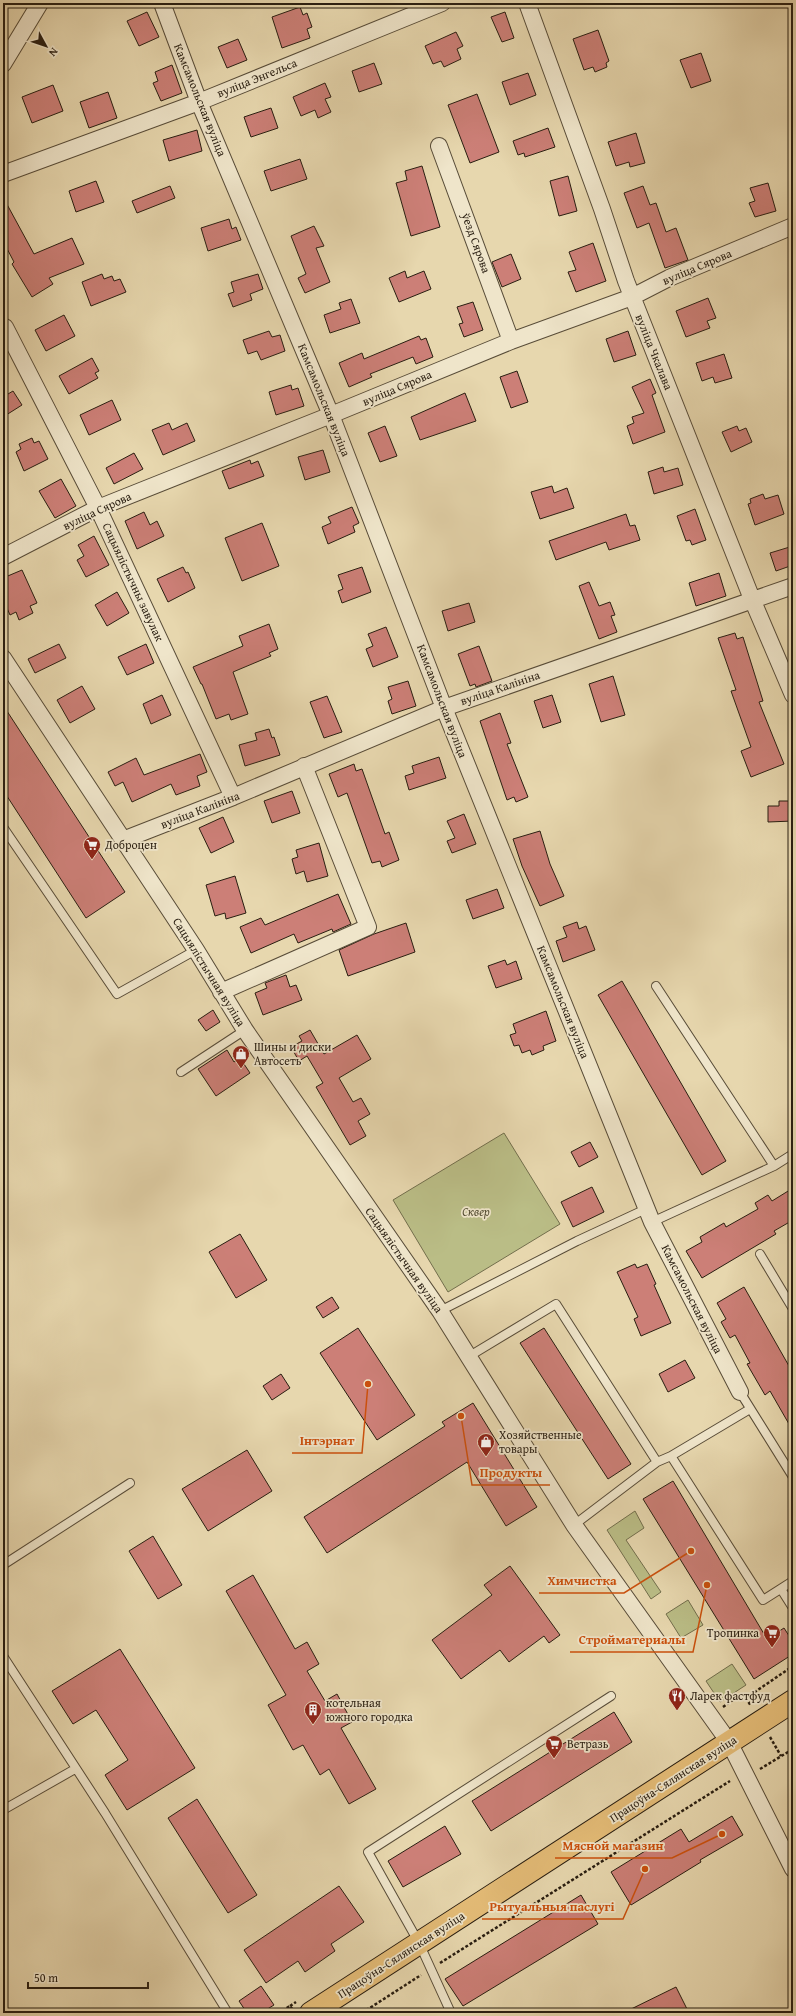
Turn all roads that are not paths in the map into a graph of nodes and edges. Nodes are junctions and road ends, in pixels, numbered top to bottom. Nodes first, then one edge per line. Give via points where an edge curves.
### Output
1 (162, 3) edge
2 (442, 3) edge
3 (527, 3) edge
4 (37, 4) edge
5 (3, 64) edge
6 (199, 102) junction
7 (440, 146) dead end
8 (3, 174) edge
9 (793, 226) edge
10 (632, 297) junction
11 (5, 327) dead end
12 (511, 341) junction
13 (332, 416) junction
14 (98, 508) junction
15 (3, 557) edge
16 (793, 586) edge
17 (752, 599) junction
18 (4, 662) edge
19 (793, 695) edge
20 (444, 708) junction
21 (304, 766) junction
22 (233, 797) junction
23 (3, 827) edge
24 (123, 840) junction
25 (196, 950) junction
26 (656, 986) dead end
27 (221, 992) junction
28 (245, 1030) junction
29 (181, 1072) dead end
30 (793, 1154) edge
31 (774, 1166) junction
32 (649, 1216) junction
33 (760, 1254) dead end
34 (793, 1309) edge
35 (440, 1311) junction
36 (468, 1357) junction
37 (740, 1392) joint
38 (750, 1409) junction
39 (671, 1456) junction
40 (658, 1462) junction
41 (793, 1477) edge
42 (130, 1483) dead end
43 (574, 1524) junction
44 (3, 1566) edge
45 (793, 1581) edge
46 (781, 1589) junction
47 (793, 1608) edge
48 (3, 1656) edge
49 (611, 1696) dead end
50 (793, 1701) edge
51 (729, 1742) junction
52 (75, 1769) junction
53 (3, 1810) edge
54 (793, 1869) edge
55 (419, 1943) junction
56 (324, 2009) edge
57 (228, 2013) edge
58 (451, 2013) edge

1 - 6 street, Камсамольская вуліца
2 - 6 street, вуліца Энгельса
3 - 10 street, вуліца Чкалава
4 - 5 street
6 - 8 street, вуліца Энгельса
6 - 13 street, Камсамольская вуліца
7 - 12 street, ўезд Сярова
9 - 10 street, вуліца Сярова via 669,278
10 - 12 street, вуліца Сярова
10 - 17 street, вуліца Чкалава
11 - 14 street, Сацыялістычны завулак
12 - 13 street, вуліца Сярова
13 - 14 street, вуліца Сярова
13 - 20 street, Камсамольская вуліца
14 - 15 street, вуліца Сярова
14 - 22 street, Сацыялістычны завулак
16 - 17 street, вуліца Калініна
17 - 19 street, вуліца Чкалава
17 - 20 street, вуліца Калініна
18 - 24 street, Сацыялістычная вуліца
20 - 21 street, вуліца Калініна
20 - 32 street, Камсамольская вуліца
21 - 22 street, вуліца Калініна
21 - 27 street via 368,927
22 - 24 street, вуліца Калініна
23 - 25 lane via 117,994
24 - 25 street, Сацыялістычная вуліца
25 - 27 street, Сацыялістычная вуліца
26 - 31 lane
27 - 28 street, Сацыялістычная вуліца
28 - 29 lane
28 - 35 street, Сацыялістычная вуліца
30 - 31 lane
31 - 32 lane
32 - 35 lane via 577,1241
32 - 37 street, Камсамольская вуліца
33 - 34 lane
35 - 36 street, Сацыялістычная вуліца
36 - 40 lane via 556,1304
36 - 43 street, Сацыялістычная вуліца
37 - 38 lane
38 - 39 lane
38 - 41 lane
39 - 40 lane
39 - 46 lane via 763,1600
40 - 43 lane
42 - 44 lane
43 - 51 street, Сацыялістычная вуліца
45 - 46 lane
46 - 47 lane
48 - 52 lane
49 - 55 lane via 368,1852
50 - 51 main road, Працоўна-Сялянская вуліца
51 - 54 street, Сацыялістычная вуліца
51 - 55 main road, Працоўна-Сялянская вуліца
52 - 53 lane
52 - 57 lane via 105,1812
55 - 56 main road, Працоўна-Сялянская вуліца
55 - 58 lane

